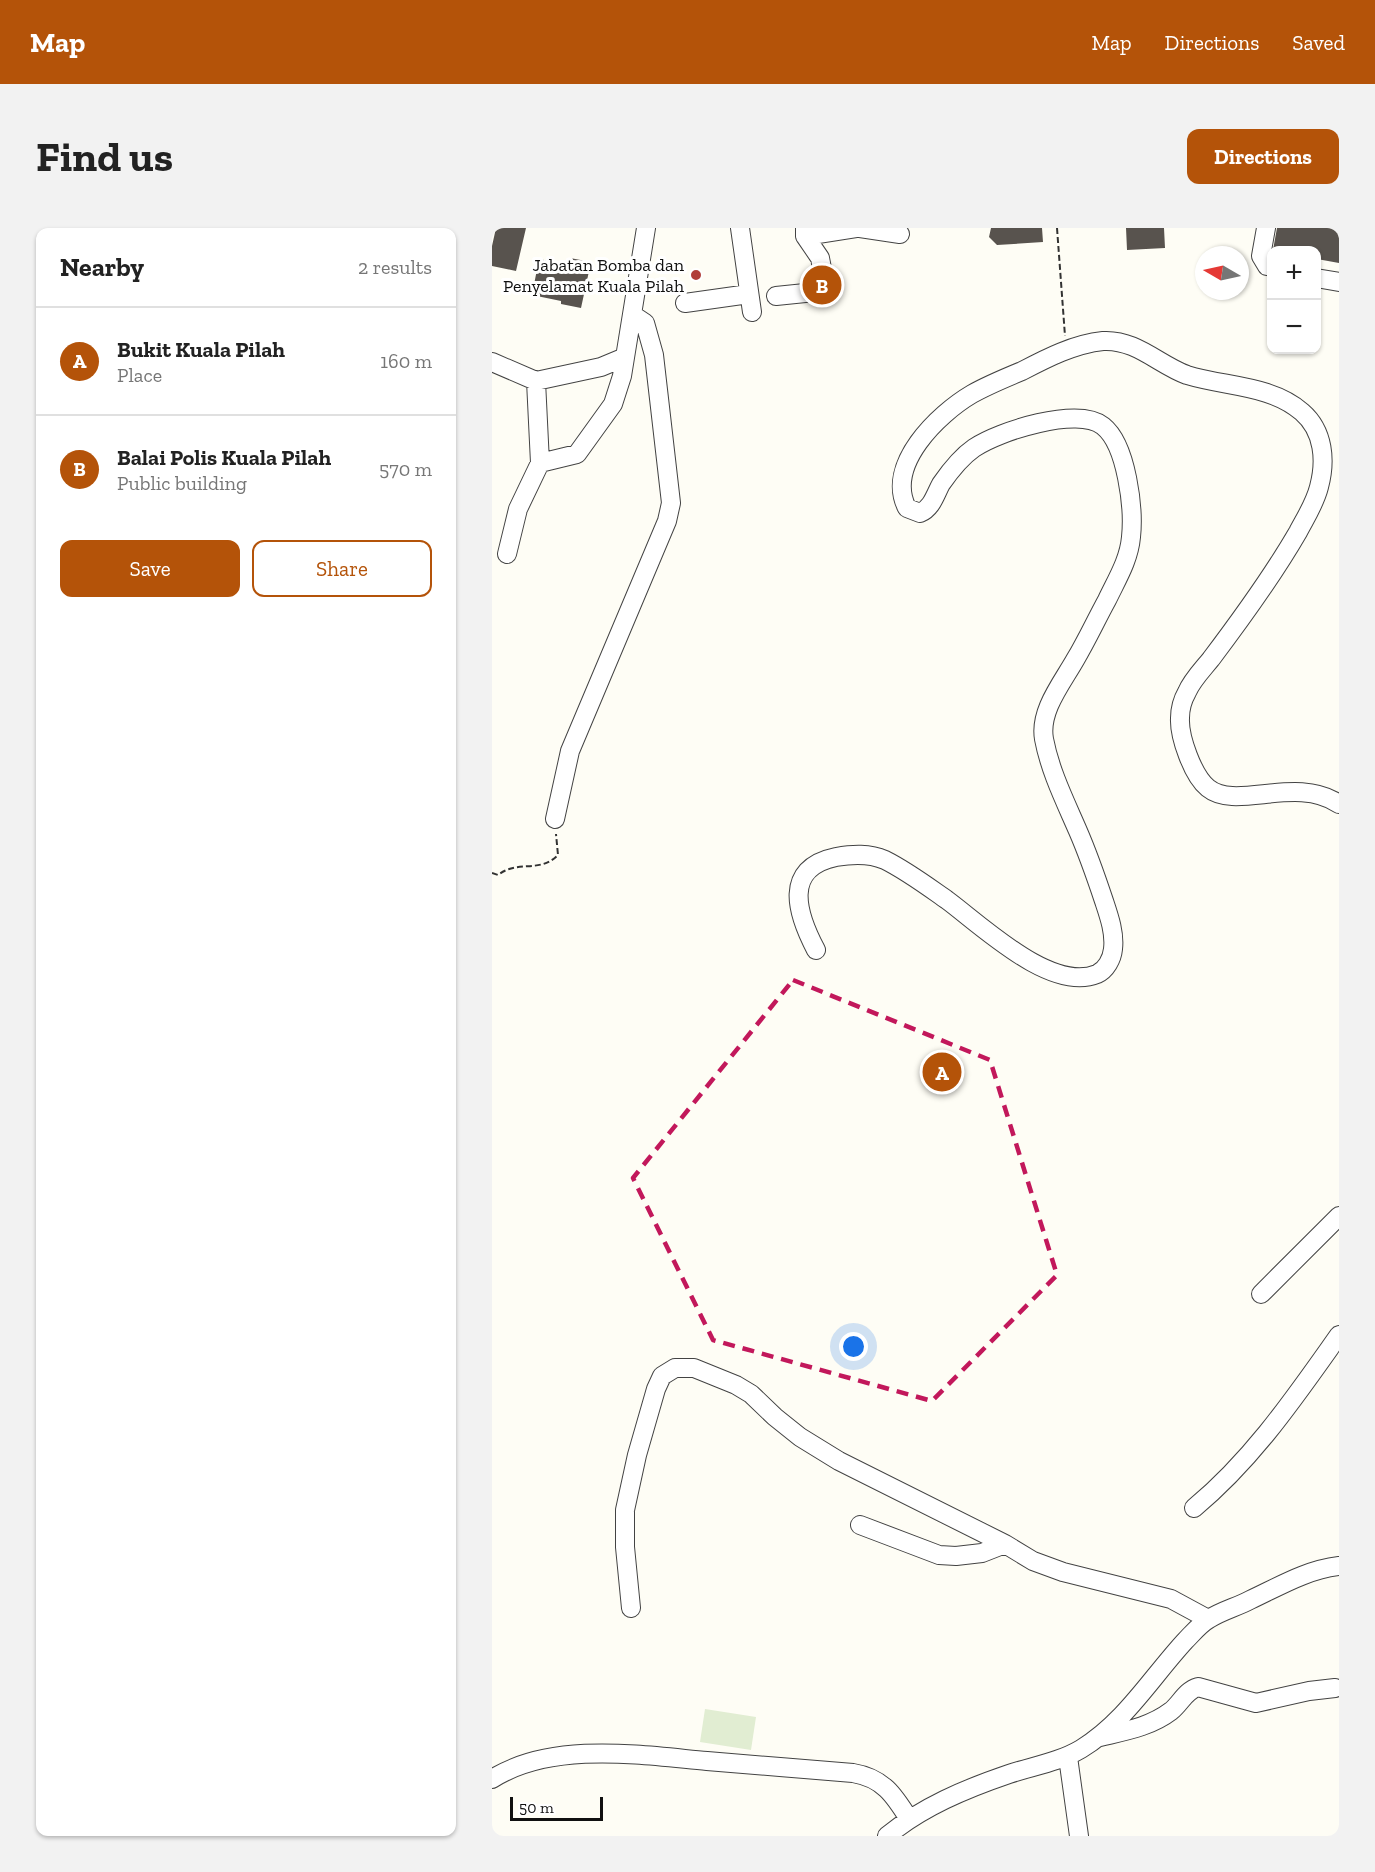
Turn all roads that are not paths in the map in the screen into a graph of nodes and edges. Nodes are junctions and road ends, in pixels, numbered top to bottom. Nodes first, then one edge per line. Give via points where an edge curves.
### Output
1 (645, 228) edge
2 (740, 228) edge
3 (858, 228) edge
4 (1266, 228) edge
5 (805, 232) edge
6 (900, 234) dead end
7 (1267, 266) edge
8 (1321, 279) edge
9 (1339, 282) edge
10 (749, 294) junction
11 (776, 296) dead end
12 (685, 303) dead end
13 (752, 312) dead end
14 (633, 315) junction
15 (625, 357) junction
16 (492, 362) edge
17 (536, 381) junction
18 (540, 463) junction
19 (507, 554) dead end
20 (1339, 804) edge
21 (555, 819) road end
22 (816, 950) dead end
23 (1339, 1216) edge
24 (1261, 1294) dead end
25 (1339, 1335) edge
26 (1194, 1508) dead end
27 (860, 1525) dead end
28 (1005, 1544) junction
29 (1339, 1566) edge
30 (631, 1608) dead end
31 (1208, 1619) junction
32 (1335, 1688) dead end
33 (1099, 1738) junction
34 (1068, 1757) junction
35 (492, 1779) edge
36 (909, 1819) junction
37 (887, 1836) edge
38 (1079, 1836) edge

1 - 14 street
2 - 10 street
3 - 5 street
3 - 6 street
4 - 7 street via 1261,256
5 - 11 street via 820,258 824,279 815,291
8 - 9 street
10 - 12 street
10 - 13 street
14 - 15 street
14 - 21 street via 645,323 654,355 671,503 668,521 570,751
15 - 17 street via 601,368
15 - 18 street via 613,404 577,454
16 - 17 street
17 - 18 street
18 - 19 street via 518,509
20 - 22 street via 1310,792 1231,796 1209,789 1199,779 1188,754 1180,719 1187,691 1276,570 1314,502 1323,466 1316,427 1304,413 1278,396 1187,375 1130,345 1103,341 1066,350 972,394 946,412 910,454 902,488 907,508 920,513 926,510 957,462 973,448 1030,425 1088,420 1104,427 1116,440 1132,527 1127,560 1052,701 1043,727 1057,783 1110,919 1113,951 1101,972 1082,976 1052,972 998,941 913,876 868,855 820,862 801,880 800,912
23 - 24 street
25 - 26 street via 1283,1414 1236,1470
27 - 28 street via 939,1555 982,1553
28 - 30 street via 839,1461 800,1437 736,1385 694,1368 675,1368 662,1376 656,1389 625,1510
28 - 31 street via 1063,1572 1171,1599
29 - 31 street via 1311,1571
31 - 33 street
32 - 33 street via 1256,1703 1190,1689 1172,1710 1153,1722
33 - 34 street
34 - 36 street via 969,1789
34 - 38 street
35 - 36 street via 506,1770 562,1755 589,1753 853,1773 868,1775 883,1785
36 - 37 street

